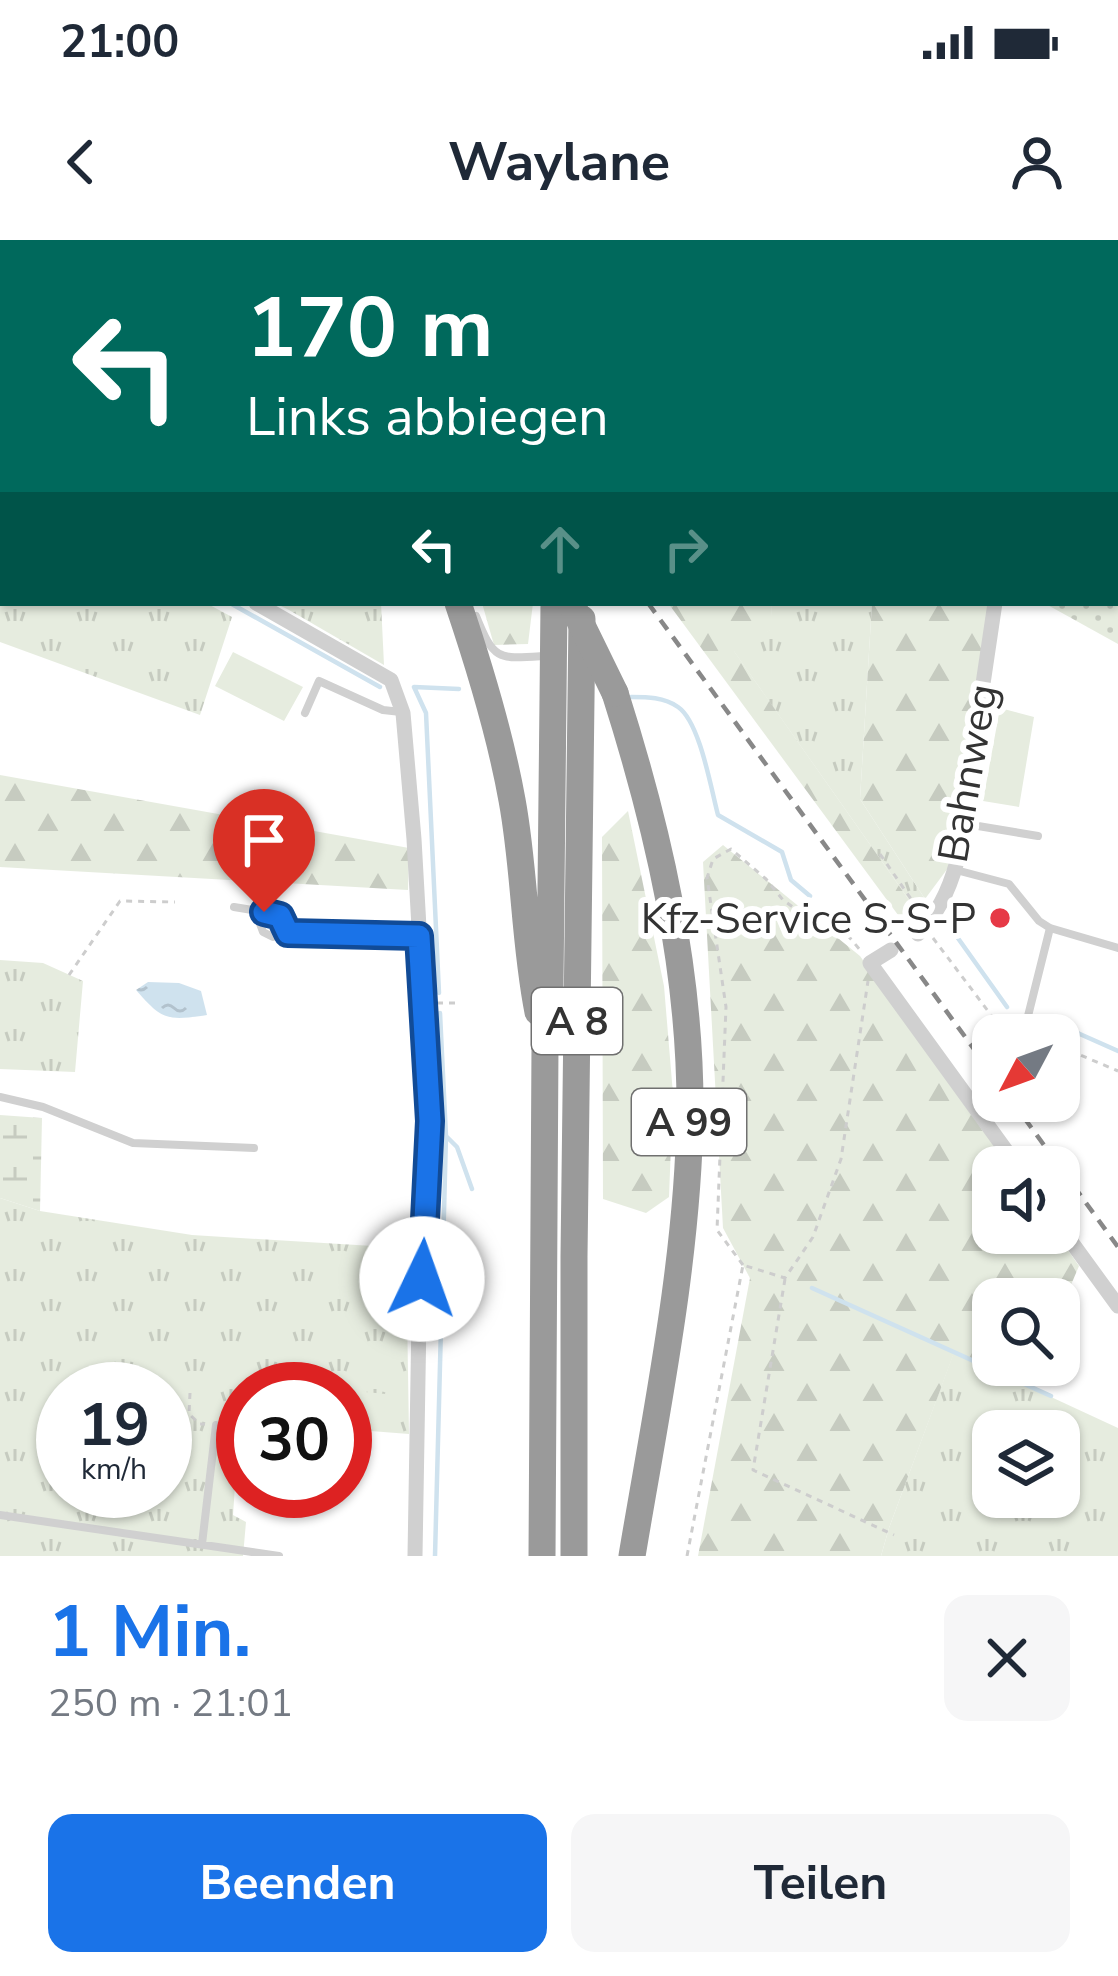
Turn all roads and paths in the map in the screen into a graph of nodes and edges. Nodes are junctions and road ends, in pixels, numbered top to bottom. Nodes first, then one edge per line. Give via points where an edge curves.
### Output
1 (261, 606) edge
2 (459, 606) edge
3 (472, 606) edge
4 (554, 606) edge
5 (572, 606) edge
6 (582, 606) edge
7 (995, 606) edge
8 (553, 655) junction
9 (403, 712) junction
10 (305, 713) dead end
11 (965, 824) junction
12 (1038, 836) dead end
13 (880, 854) dead end
14 (954, 870) junction
15 (175, 902) dead end
16 (234, 907) dead end
17 (264, 912) junction
18 (413, 924) junction
19 (923, 928) junction
20 (1050, 928) junction
21 (288, 933) junction
22 (1118, 948) edge
23 (891, 950) dead end
24 (871, 963) junction
25 (69, 975) dead end
26 (423, 1003) junction
27 (454, 1003) dead end
28 (990, 1014) edge
29 (1028, 1014) edge
30 (545, 1045) junction
31 (1080, 1055) edge
32 (1118, 1071) edge
33 (0, 1097) edge
34 (1003, 1146) edge
35 (254, 1148) dead end
36 (1080, 1254) edge
37 (743, 1264) junction
38 (785, 1278) junction
39 (1118, 1306) edge
40 (216, 1425) dead end
41 (0, 1515) edge
42 (894, 1535) dead end
43 (202, 1544) junction
44 (279, 1556) edge
45 (415, 1556) edge
46 (542, 1556) edge
47 (574, 1556) edge
48 (632, 1556) edge
49 (687, 1556) edge

1 - 9 street via 391,680
2 - 30 highway via 512,799
3 - 8 lane via 496,654
4 - 8 highway, A 8
5 - 48 highway, A 99, bridge via 615,693 643,780 684,1016 690,1113 671,1323
6 - 47 highway, A 8
7 - 11 street, Bahnweg
8 - 30 highway, A 8
9 - 10 lane via 319,681
9 - 18 street
11 - 12 lane
11 - 14 street, Bahnweg
13 - 19 path
14 - 19 street, Bahnweg
14 - 20 lane via 1009,884
15 - 25 path via 120,901
16 - 17 lane
17 - 21 lane via 280,916
17 - 21 lane via 263,932
18 - 21 lane
18 - 26 street
19 - 28 path
20 - 22 lane
20 - 29 lane
23 - 24 street
24 - 34 street
24 - 37 path via 833,918 804,915 731,849 713,859 707,878 727,1007 717,1230
24 - 38 path via 841,1159 813,1237
26 - 27 path
26 - 45 street via 430,1121
30 - 46 highway, A 8
31 - 32 path
33 - 35 lane via 134,1144
36 - 39 street
37 - 38 path
37 - 49 path
38 - 42 path via 753,1470
40 - 43 lane
41 - 43 lane
43 - 44 lane

